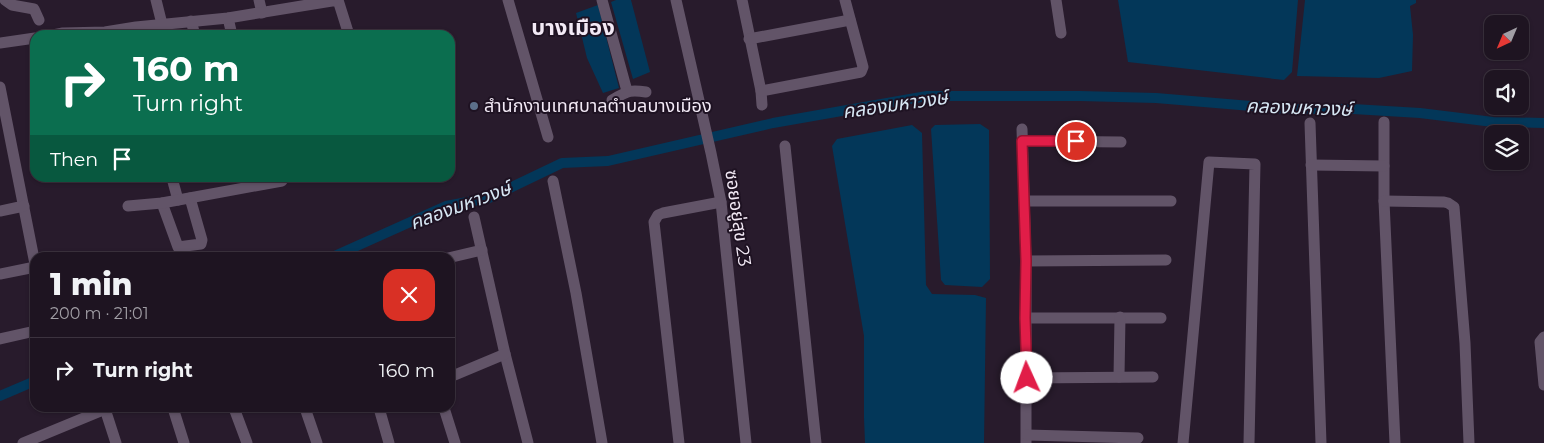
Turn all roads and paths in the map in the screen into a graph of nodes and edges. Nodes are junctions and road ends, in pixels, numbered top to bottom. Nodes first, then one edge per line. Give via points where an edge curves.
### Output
1 (6, 0) edge
2 (156, 0) edge
3 (259, 0) edge
4 (338, 0) edge
5 (508, 0) edge
6 (602, 0) edge
7 (676, 0) edge
8 (742, 0) edge
9 (845, 0) edge
10 (1056, 0) edge
11 (262, 13) junction
12 (228, 18) junction
13 (39, 20) dead end
14 (850, 20) junction
15 (191, 21) junction
16 (162, 24) junction
17 (141, 30) edge
18 (194, 30) edge
19 (231, 30) edge
20 (347, 30) edge
21 (1061, 33) dead end
22 (30, 39) edge
23 (749, 39) junction
24 (0, 43) edge
25 (0, 87) edge
26 (627, 91) junction
27 (761, 91) junction
28 (646, 92) dead end
29 (612, 100) dead end
30 (762, 105) dead end
31 (1384, 122) dead end
32 (1310, 123) dead end
33 (548, 136) dead end
34 (1121, 142) dead end
35 (785, 146) dead end
36 (1312, 165) junction
37 (1384, 166) junction
38 (553, 181) dead end
39 (174, 182) edge
40 (277, 182) edge
41 (184, 199) junction
42 (1171, 200) dead end
43 (1024, 201) junction
44 (1384, 201) junction
45 (720, 202) junction
46 (162, 203) junction
47 (24, 206) junction
48 (128, 206) dead end
49 (0, 211) edge
50 (474, 217) dead end
51 (482, 250) junction
52 (32, 252) edge
53 (455, 256) edge
54 (1166, 260) dead end
55 (1026, 261) junction
56 (30, 267) edge
57 (0, 274) edge
58 (1120, 317) junction
59 (1025, 318) junction
60 (1161, 318) dead end
61 (30, 333) edge
62 (1544, 337) edge
63 (0, 339) edge
64 (505, 354) junction
65 (455, 375) edge
66 (1119, 377) junction
67 (1152, 377) dead end
68 (1027, 378) junction
69 (1544, 384) edge
70 (98, 412) edge
71 (107, 412) edge
72 (174, 412) edge
73 (235, 412) edge
74 (306, 412) edge
75 (380, 412) edge
76 (445, 412) edge
77 (45, 438) edge
78 (1138, 438) dead end
79 (1026, 439) edge
80 (23, 443) edge
81 (116, 443) edge
82 (184, 443) edge
83 (247, 443) edge
84 (317, 443) edge
85 (389, 443) edge
86 (455, 443) edge
87 (528, 443) edge
88 (602, 443) edge
89 (679, 443) edge
90 (742, 443) edge
91 (746, 443) edge
92 (816, 443) edge
93 (1183, 443) edge
94 (1249, 443) edge
95 (1321, 443) edge
96 (1395, 443) edge
97 (1468, 443) edge

1 - 13 street via 12,5 34,9
2 - 16 street
3 - 11 street
4 - 11 street
4 - 20 street
5 - 33 street
6 - 26 street
7 - 45 street, ซอยอยู่สุข 23 via 712,153
8 - 23 street
9 - 14 street
10 - 21 street
11 - 12 street
12 - 15 street
12 - 19 street
14 - 23 street
14 - 27 street via 863,68 861,72
15 - 16 street
15 - 18 street
16 - 17 street
22 - 24 street
23 - 27 street
25 - 47 street
26 - 28 street
26 - 29 street
27 - 30 street
31 - 37 street
32 - 36 street
34 - 43 street via 1022,135
35 - 92 street
36 - 37 street
36 - 95 street
37 - 44 street
38 - 88 street
39 - 41 street
40 - 41 street
41 - 46 street
41 - 46 street via 201,244 178,247
42 - 43 street
43 - 55 street
44 - 96 street
44 - 97 street via 1448,202 1454,207 1465,343
45 - 89 street via 663,213 654,222
45 - 91 street, ซอยอยู่สุข 23
46 - 48 street
47 - 49 street
47 - 52 street
50 - 51 street
51 - 53 street
51 - 64 street
54 - 55 street
55 - 59 street
56 - 57 street
58 - 59 street
58 - 60 street
58 - 66 street
59 - 68 street
61 - 63 street
62 - 69 street via 1540,342
64 - 65 street
64 - 87 street
66 - 67 street
66 - 68 street
68 - 79 street
70 - 77 street
71 - 81 street
72 - 82 street
73 - 83 street
74 - 84 street
75 - 85 street
76 - 86 street
77 - 80 street
78 - 79 street
90 - 91 street
93 - 94 street via 1209,162 1255,164

